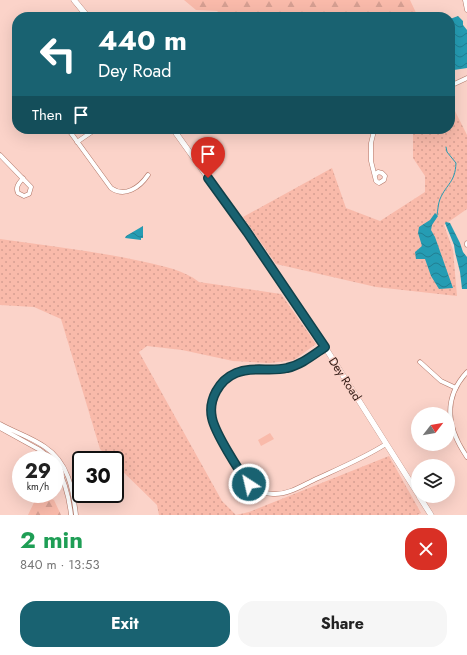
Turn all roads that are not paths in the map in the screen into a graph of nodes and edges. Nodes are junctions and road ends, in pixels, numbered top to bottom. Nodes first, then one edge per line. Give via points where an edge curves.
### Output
1 (74, 0) edge
2 (465, 0) edge
3 (467, 10) edge
4 (84, 12) edge
5 (467, 78) edge
6 (455, 84) edge
7 (71, 134) edge
8 (89, 134) edge
9 (177, 134) edge
10 (373, 134) edge
11 (77, 142) junction
12 (0, 155) edge
13 (148, 174) dead end
14 (375, 175) dead end
15 (23, 178) dead end
16 (325, 347) junction
17 (420, 362) dead end
18 (467, 372) edge
19 (456, 388) junction
20 (0, 424) edge
21 (0, 428) edge
22 (386, 444) junction
23 (41, 451) edge
24 (465, 451) edge
25 (467, 456) edge
26 (64, 481) edge
27 (411, 483) edge
28 (424, 503) edge
29 (71, 515) edge
30 (76, 515) edge
31 (431, 515) edge

1 - 4 main road
2 - 3 street
5 - 6 street
7 - 11 street
8 - 11 street
9 - 16 main road, Dey Road
10 - 14 street via 371,161
11 - 13 street via 111,188 116,191 121,193 134,189
12 - 15 street
16 - 22 main road, Dey Road
16 - 22 street via 287,368 242,371 220,385 212,401 214,427 242,475 259,491 282,494 360,459
17 - 19 street via 441,381
18 - 19 street
19 - 24 street via 451,400 452,431
20 - 30 street via 44,446 60,461 71,486
21 - 23 street
22 - 27 main road, Dey Road
24 - 25 street
26 - 29 street
28 - 31 main road, Dey Road

